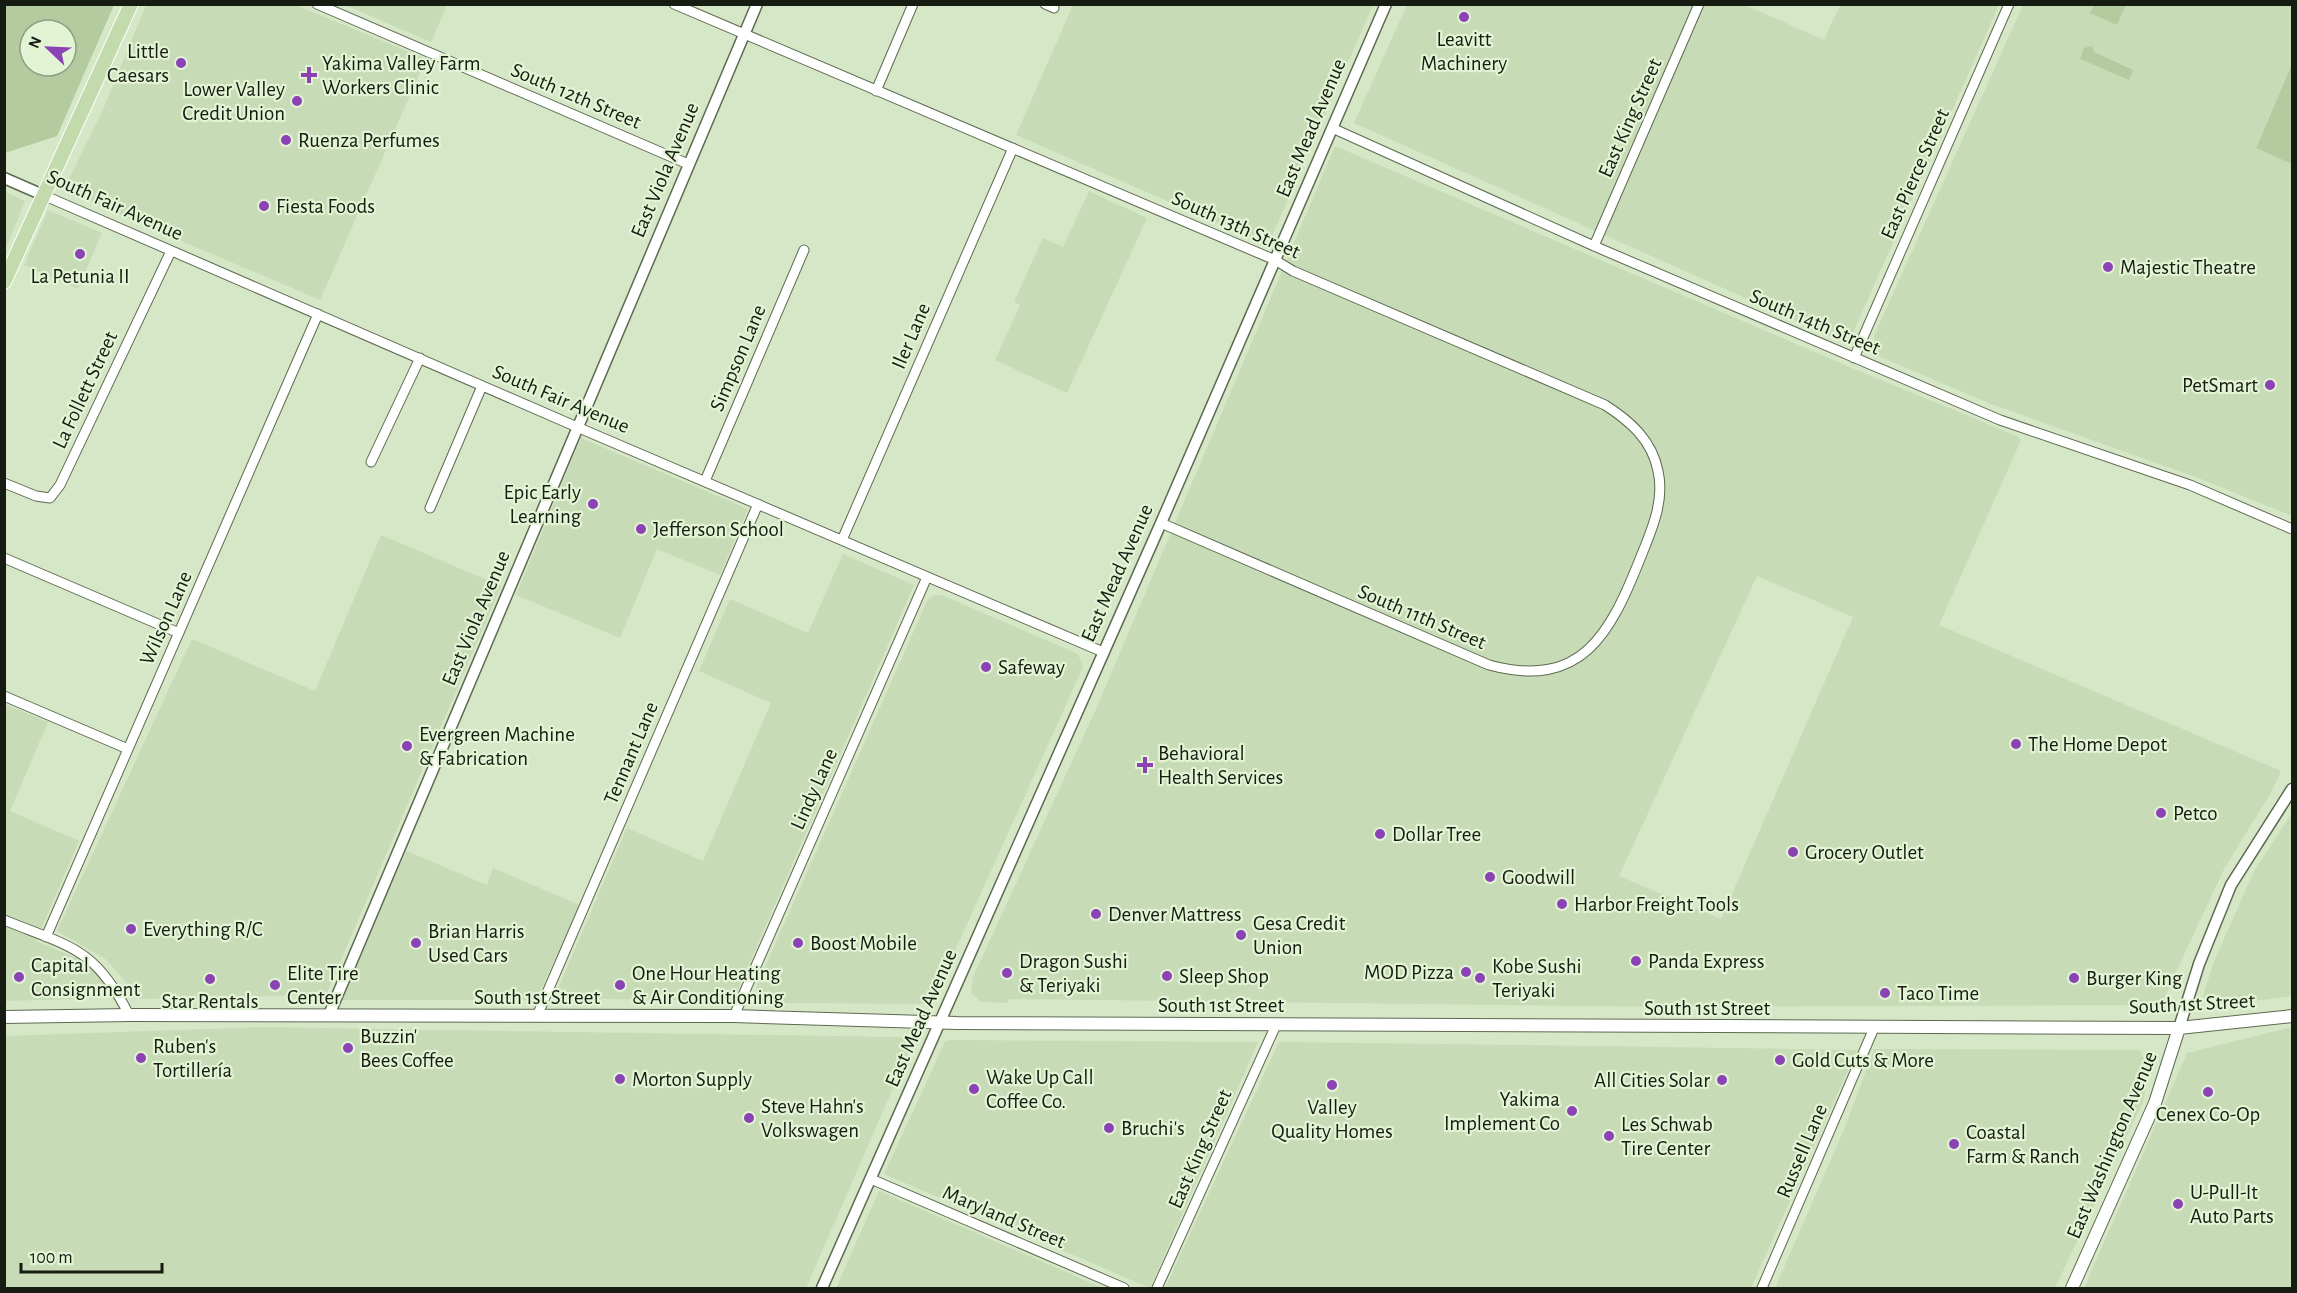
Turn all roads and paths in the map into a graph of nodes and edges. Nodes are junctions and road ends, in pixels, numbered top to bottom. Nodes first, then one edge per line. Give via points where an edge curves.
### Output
1 (131, 4) edge
2 (317, 4) edge
3 (674, 4) edge
4 (757, 4) edge
5 (914, 4) edge
6 (1386, 4) edge
7 (1699, 4) edge
8 (2009, 4) edge
9 (744, 34) junction
10 (876, 91) junction
11 (1332, 129) junction
12 (1012, 148) junction
13 (688, 164) junction
14 (4, 178) edge
15 (44, 195) junction
16 (1594, 246) junction
17 (804, 250) dead end
18 (171, 251) junction
19 (1275, 260) junction
20 (4, 282) edge
21 (318, 314) junction
22 (420, 358) junction
23 (1854, 358) junction
24 (483, 386) junction
25 (578, 428) junction
26 (371, 462) dead end
27 (705, 481) junction
28 (4, 483) edge
29 (758, 504) junction
30 (430, 508) dead end
31 (1161, 523) junction
32 (2292, 529) edge
33 (842, 540) junction
34 (4, 558) edge
35 (1635, 572) joint
36 (927, 577) junction
37 (179, 633) junction
38 (1103, 652) junction
39 (4, 696) edge
40 (128, 749) junction
41 (2292, 789) edge
42 (4, 920) edge
43 (46, 937) junction
44 (129, 1015) junction
45 (329, 1015) junction
46 (734, 1016) junction
47 (2292, 1016) edge
48 (4, 1017) edge
49 (537, 1017) junction
50 (940, 1023) junction
51 (1276, 1025) junction
52 (1874, 1028) junction
53 (2179, 1028) junction
54 (870, 1179) junction
55 (822, 1288) edge
56 (1124, 1288) edge
57 (1157, 1288) edge
58 (1762, 1288) edge
59 (2072, 1288) edge

1 - 15 main road
2 - 13 street, South 12th Street
3 - 9 street, South 13th Street
4 - 9 street, East Viola Avenue
5 - 10 street
6 - 11 street, East Mead Avenue
7 - 16 street, East King Street
8 - 23 street, East Pierce Street
9 - 10 street, South 13th Street
9 - 13 street, East Viola Avenue
10 - 12 street, South 13th Street
11 - 16 street, South 14th Street
11 - 19 street, East Mead Avenue
12 - 19 street, South 13th Street
12 - 33 street, Iler Lane
13 - 25 street, East Viola Avenue
14 - 15 street, South Fair Avenue
15 - 18 street, South Fair Avenue
15 - 20 main road
16 - 23 street, South 14th Street
17 - 27 street, Simpson Lane
18 - 21 street, South Fair Avenue
18 - 28 street, La Follett Street via 60,485 50,498
19 - 31 street, East Mead Avenue
19 - 35 street, South 13th Street via 1605,405 1636,426 1654,458 1659,487 1656,519
21 - 22 street, South Fair Avenue
21 - 37 street, Wilson Lane
22 - 24 street, South Fair Avenue
22 - 26 street
23 - 32 street, South 14th Street via 2000,420 2190,485
24 - 25 street, South Fair Avenue
24 - 30 street
25 - 27 street, South Fair Avenue
25 - 45 street, East Viola Avenue
27 - 29 street, South Fair Avenue
29 - 33 street, South Fair Avenue
29 - 49 street, Tennant Lane
31 - 35 street, South 11th Street via 1471,658 1508,670 1551,668 1579,658 1597,644 1611,625
31 - 38 street, East Mead Avenue
33 - 36 street, South Fair Avenue
34 - 37 street
36 - 38 street, South Fair Avenue
36 - 46 street, Lindy Lane
37 - 40 street, Wilson Lane
38 - 50 street, East Mead Avenue
39 - 40 street
40 - 43 street, Wilson Lane
41 - 53 street, East Washington Avenue via 2231,885 2199,964
42 - 43 street
43 - 44 street via 95,962 116,989
44 - 45 main road, South 1st Street
44 - 48 main road, South 1st Street
45 - 49 main road, South 1st Street
46 - 49 main road, South 1st Street
46 - 50 main road, South 1st Street
47 - 53 main road, South 1st Street
50 - 51 main road, South 1st Street
50 - 54 street, East Mead Avenue
51 - 52 main road, South 1st Street
51 - 57 street, East King Street
52 - 53 main road, South 1st Street
52 - 58 street, Russell Lane
53 - 59 main road, East Washington Avenue via 2155,1103
54 - 55 street, East Mead Avenue
54 - 56 street, Maryland Street

